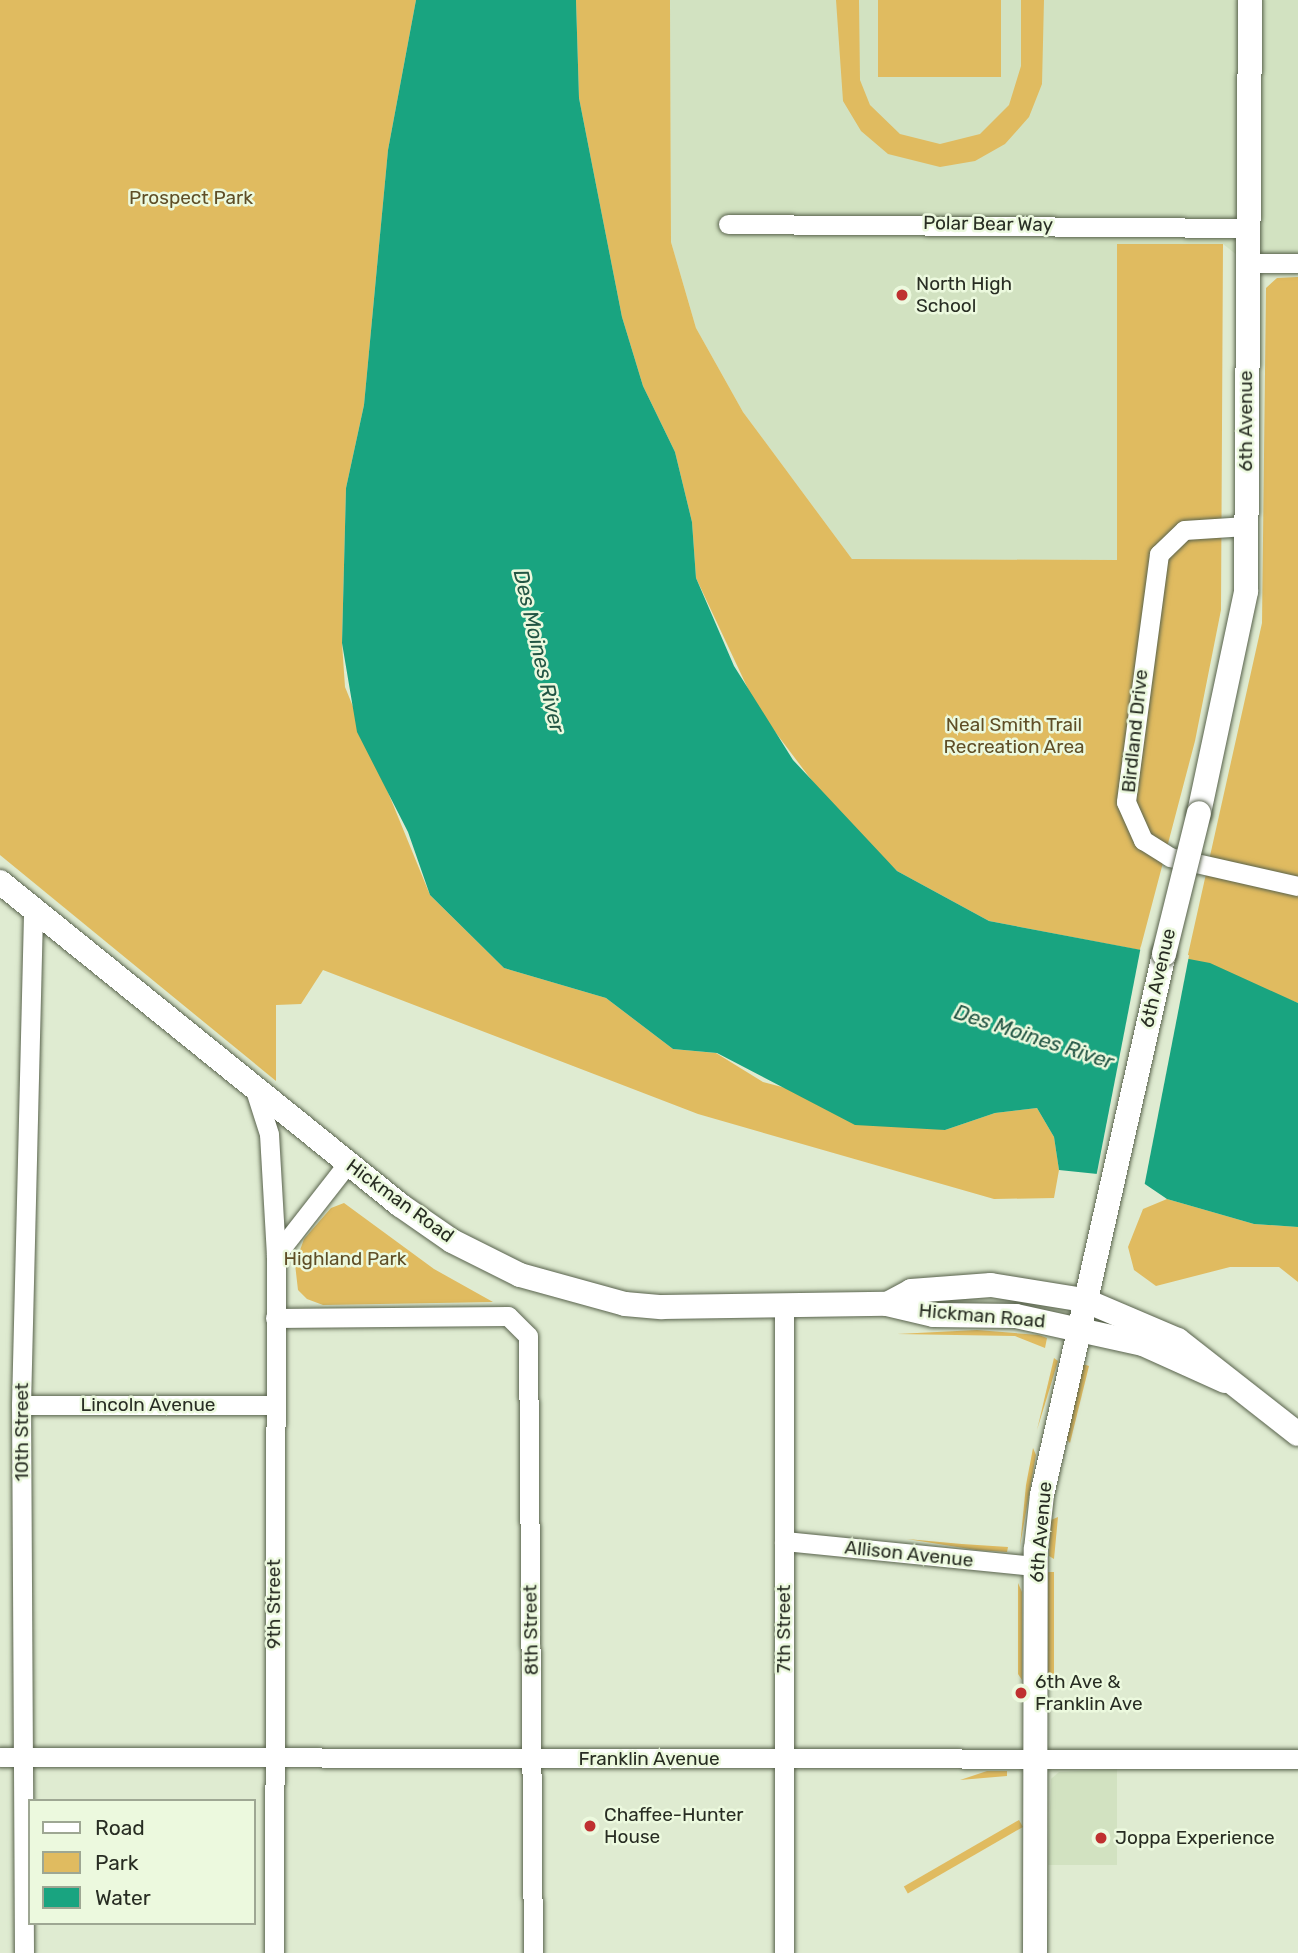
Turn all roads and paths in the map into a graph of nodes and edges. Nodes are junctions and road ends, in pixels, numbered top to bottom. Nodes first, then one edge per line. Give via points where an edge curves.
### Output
1 (1250, 0) edge
2 (728, 224) dead end
3 (1247, 228) junction
4 (1247, 263) junction
5 (1298, 263) edge
6 (1246, 526) junction
7 (0, 882) edge
8 (1298, 886) edge
9 (33, 911) junction
10 (255, 1090) junction
11 (348, 1163) junction
12 (276, 1255) junction
13 (1084, 1300) junction
14 (887, 1304) junction
15 (784, 1306) junction
16 (275, 1318) junction
17 (1078, 1326) junction
18 (1224, 1381) junction
19 (21, 1405) junction
20 (275, 1405) junction
21 (1298, 1434) edge
22 (783, 1541) junction
23 (1035, 1566) junction
24 (0, 1757) edge
25 (23, 1757) junction
26 (274, 1758) junction
27 (532, 1758) junction
28 (1036, 1758) junction
29 (783, 1759) junction
30 (1298, 1759) edge
31 (24, 1953) edge
32 (274, 1953) edge
33 (533, 1953) edge
34 (783, 1953) edge
35 (1035, 1953) edge

1 - 3 main road, 6th Avenue
2 - 3 street, Polar Bear Way
3 - 4 main road, 6th Avenue
4 - 5 street
4 - 6 main road, 6th Avenue
6 - 8 street, Birdland Drive via 1184,530 1159,554 1126,802 1143,840 1170,858
6 - 13 main road, 6th Avenue, bridge via 1242,623
7 - 9 main road, Hickman Road
9 - 10 main road, Hickman Road
9 - 19 street, 10th Street
10 - 11 main road, Hickman Road
10 - 12 street, 9th Street via 269,1134
11 - 12 street
11 - 15 main road, Hickman Road via 452,1241 520,1275 625,1304
12 - 16 street, 9th Street
13 - 14 main road, Hickman Road via 991,1285 911,1291
13 - 17 main road, 6th Avenue
13 - 18 main road, Hickman Road via 1178,1340 1207,1359
14 - 15 main road, Hickman Road
14 - 17 main road, Hickman Road via 934,1315 1016,1316
15 - 22 street, 7th Street
16 - 20 street, 9th Street
16 - 27 street, 8th Street via 508,1316 528,1336
17 - 18 main road, Hickman Road via 1143,1344
17 - 23 main road, 6th Avenue via 1042,1495
18 - 21 main road
19 - 20 street, Lincoln Avenue
19 - 25 street, 10th Street
20 - 26 street, 9th Street
22 - 23 street, Allison Avenue
22 - 29 street, 7th Street
23 - 28 main road, 6th Avenue
24 - 25 street, Franklin Avenue
25 - 26 street, Franklin Avenue
25 - 31 street, 10th Street
26 - 27 street, Franklin Avenue
26 - 32 street, 9th Street
27 - 29 street, Franklin Avenue
27 - 33 street, 8th Street
28 - 29 street, Franklin Avenue
28 - 30 street, Franklin Avenue
28 - 35 main road, 6th Avenue
29 - 34 street, 7th Street

